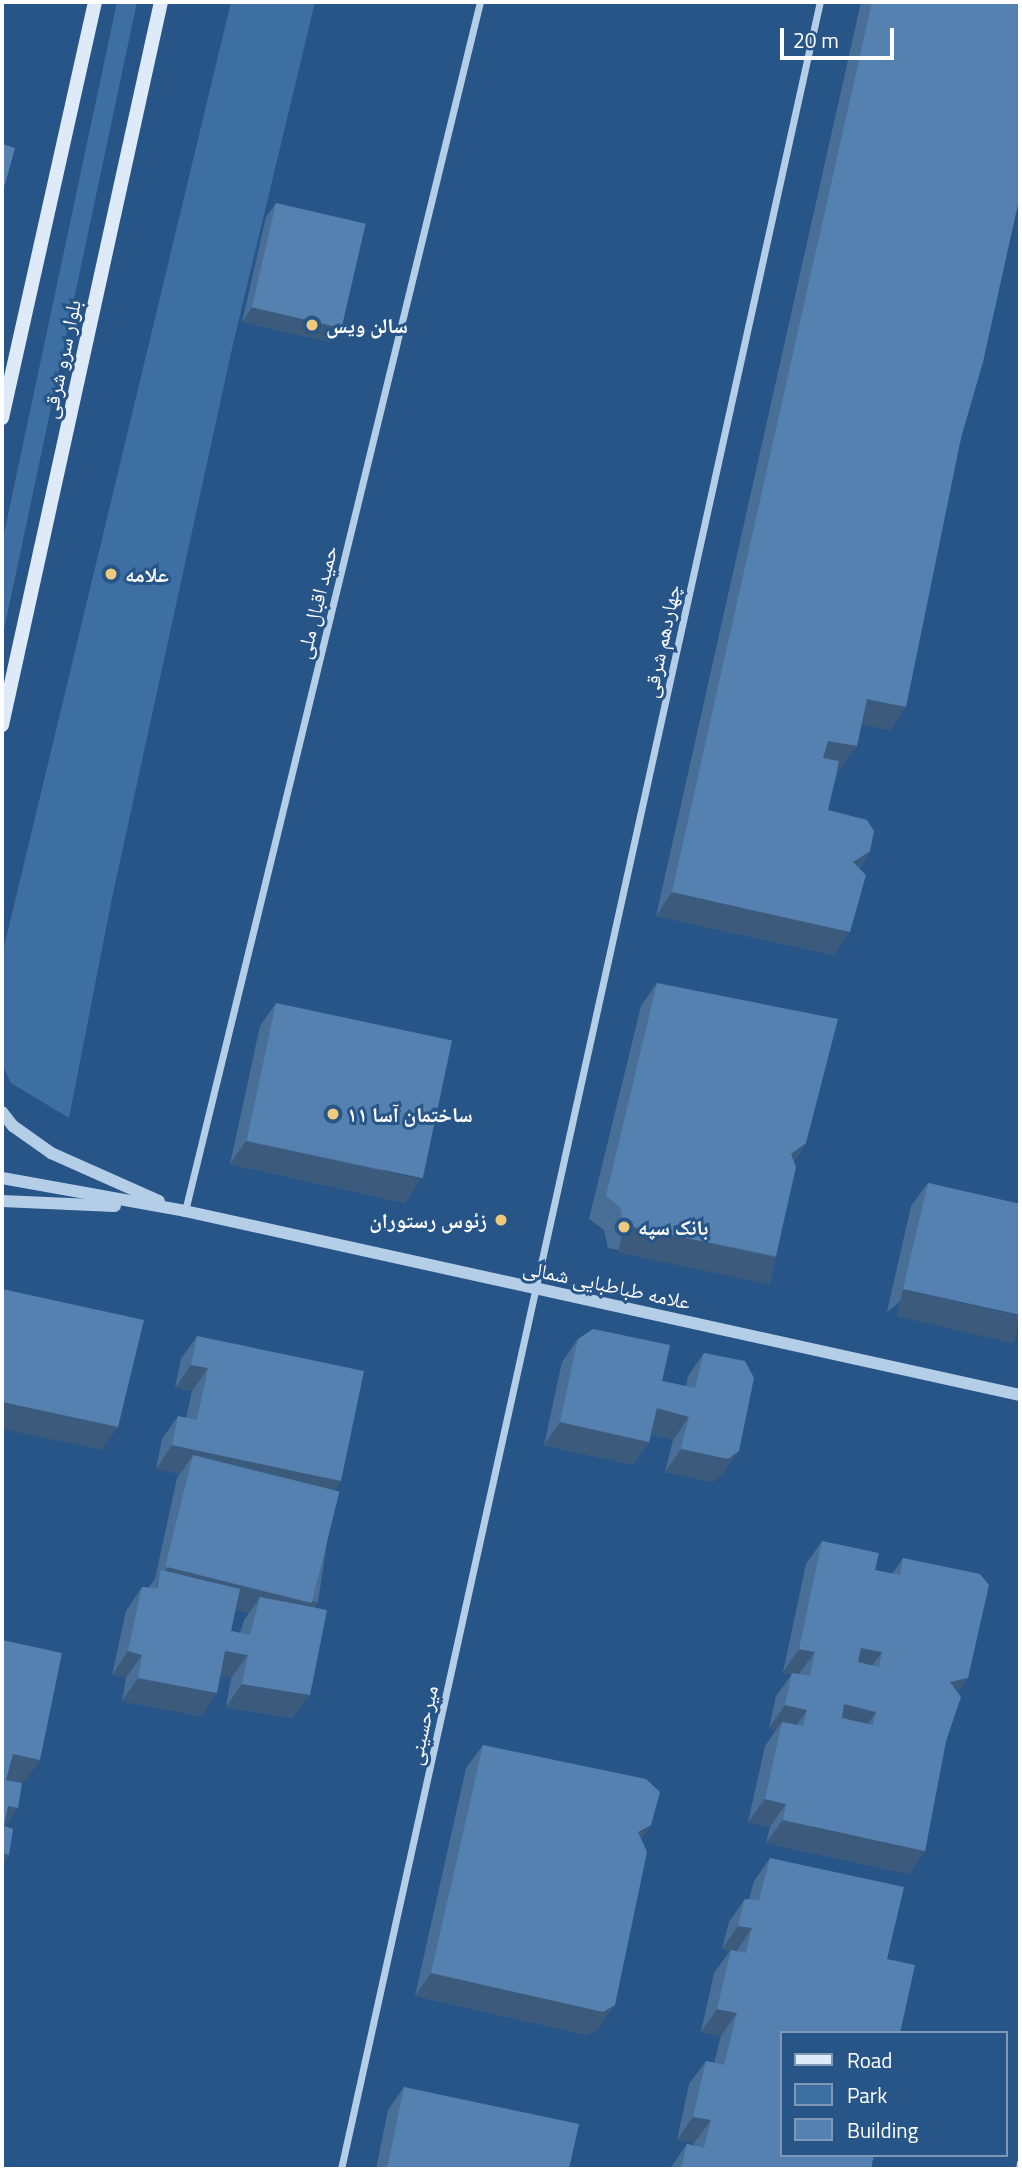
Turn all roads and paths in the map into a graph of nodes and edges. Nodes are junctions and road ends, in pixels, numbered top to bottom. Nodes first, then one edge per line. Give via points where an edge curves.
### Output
1 (95, 2) edge
2 (161, 2) edge
3 (480, 2) edge
4 (820, 2) edge
5 (2, 418) edge
6 (2, 725) edge
7 (2, 1112) edge
8 (2, 1178) edge
9 (2, 1201) edge
10 (185, 1211) junction
11 (536, 1289) junction
12 (1020, 1395) edge
13 (1020, 2163) edge
14 (341, 2169) edge
15 (1019, 2169) edge

1 - 5 main road
2 - 6 main road, بلوار سرو شرقی
3 - 10 street, حمید اقبال ملی
4 - 11 street, چهاردهم شرقی
7 - 10 street, علامه طباطبایی شمالی via 13,1126 51,1153
8 - 10 street, علامه طباطبایی شمالی
9 - 10 street, علامه طباطبایی شمالی via 23,1198
10 - 11 street, علامه طباطبایی شمالی
11 - 12 street, علامه طباطبایی شمالی
11 - 14 street, میرحسینی
13 - 15 street

